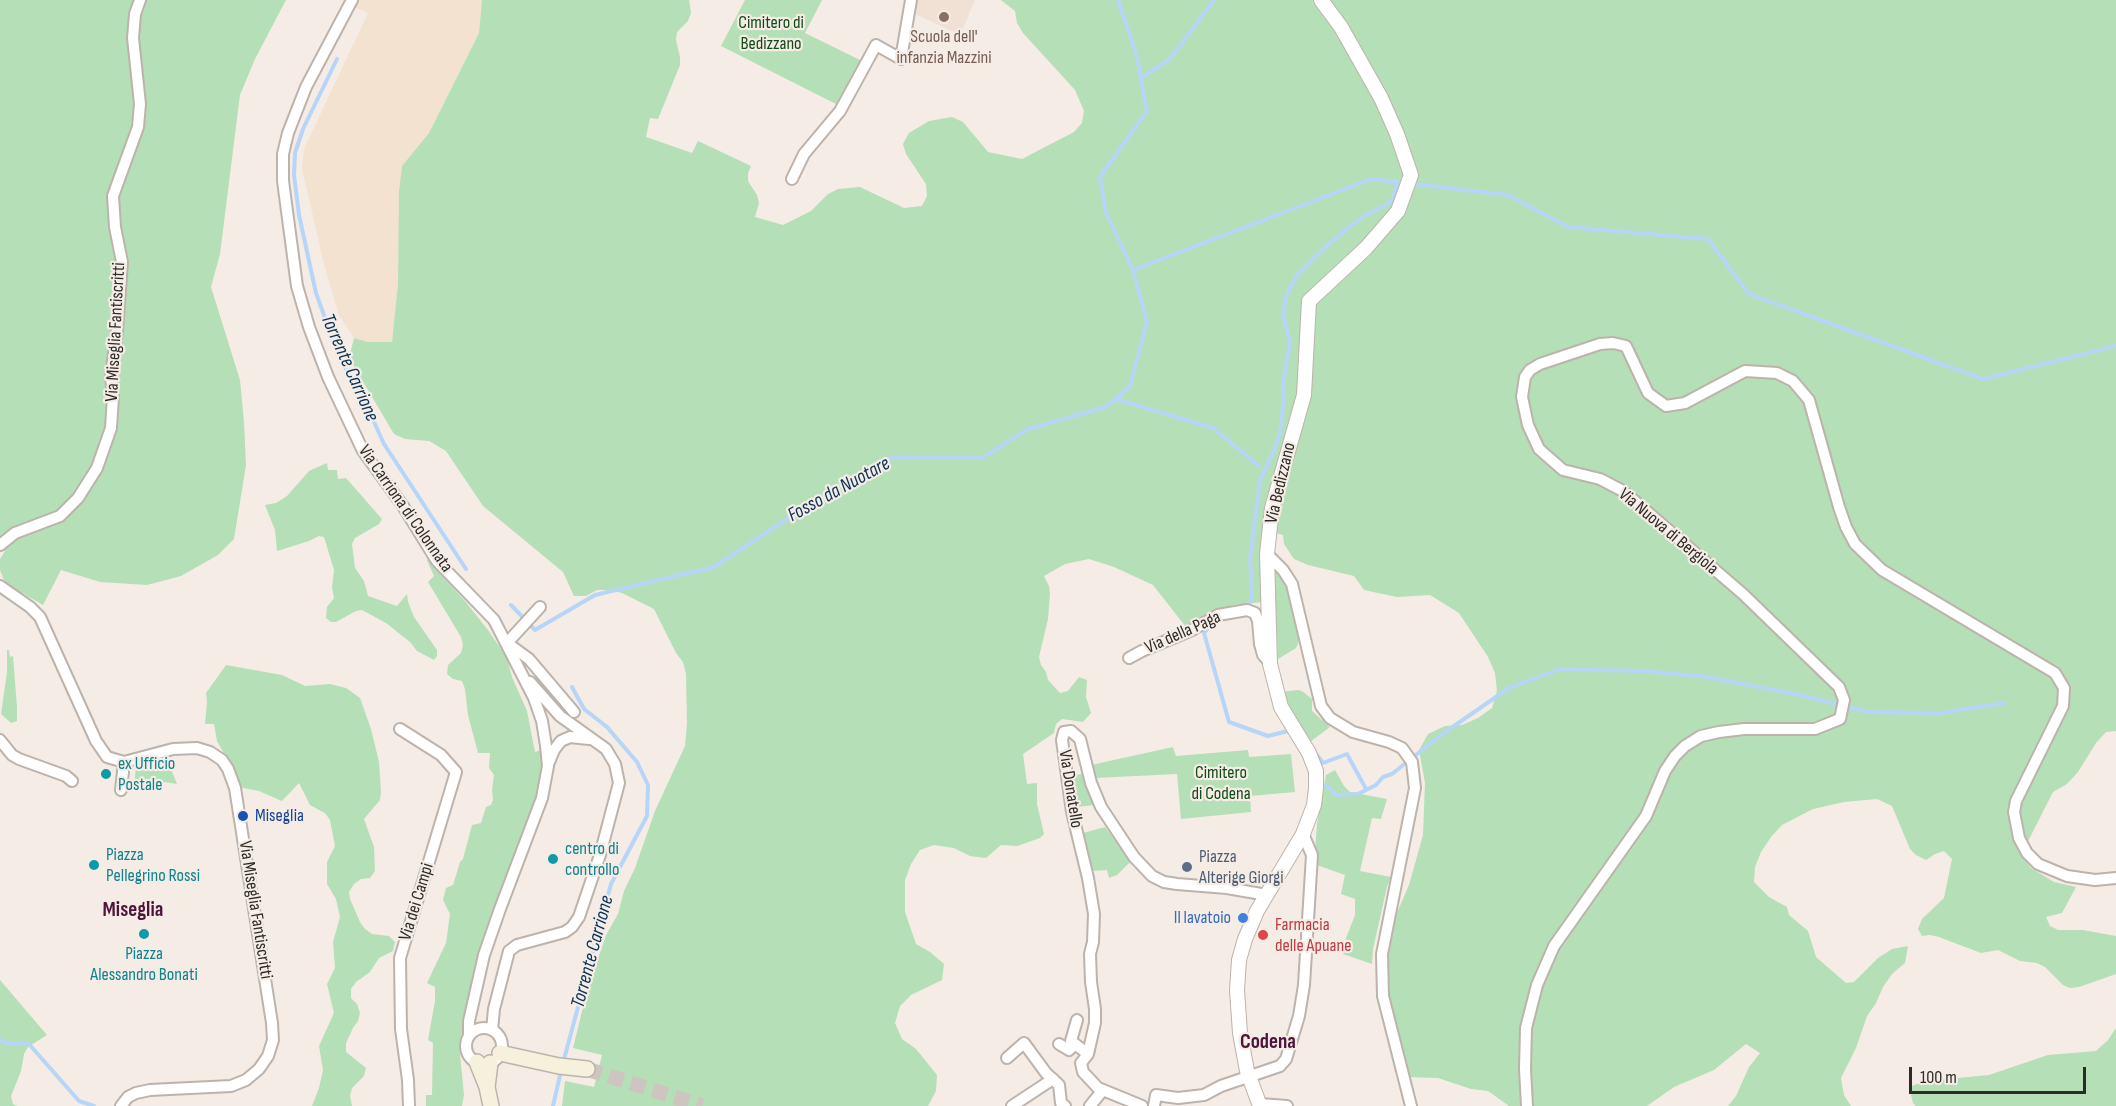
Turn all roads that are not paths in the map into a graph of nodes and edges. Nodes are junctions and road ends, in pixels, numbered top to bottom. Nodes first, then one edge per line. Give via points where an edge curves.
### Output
1 (140, 0) edge
2 (352, 0) edge
3 (911, 0) edge
4 (1322, 0) edge
5 (792, 179) dead end
6 (0, 545) edge
7 (1267, 554) junction
8 (0, 586) edge
9 (540, 607) dead end
10 (507, 643) junction
11 (1129, 658) dead end
12 (1270, 664) junction
13 (516, 665) junction
14 (574, 712) dead end
15 (400, 729) dead end
16 (0, 740) edge
17 (598, 742) junction
18 (122, 761) junction
19 (548, 766) junction
20 (72, 781) dead end
21 (118, 792) dead end
22 (1304, 834) junction
23 (2116, 878) edge
24 (1267, 895) junction
25 (1077, 1020) dead end
26 (492, 1030) junction
27 (469, 1036) junction
28 (1059, 1044) dead end
29 (1075, 1044) junction
30 (1088, 1054) junction
31 (492, 1056) junction
32 (1007, 1058) dead end
33 (583, 1068) tunnel mouth
34 (1248, 1073) junction
35 (1053, 1079) junction
36 (487, 1087) junction
37 (1103, 1090) junction
38 (1155, 1101) edge
39 (125, 1102) edge
40 (1092, 1105) edge
41 (1260, 1105) edge
42 (409, 1106) edge
43 (481, 1106) edge
44 (491, 1106) edge
45 (1012, 1106) edge
46 (1065, 1106) edge
47 (1142, 1106) edge
48 (1287, 1106) edge
49 (1411, 1106) edge
50 (1527, 1106) edge

1 - 6 street, Via Miseglia Fantiscritti via 133,38 140,104 138,127 113,203 122,262 111,376 111,428 97,468 78,498 60,516 15,533
2 - 10 street, Via Carriona di Colonnata via 306,87 283,154 297,286 328,377 363,451 437,561 494,620
3 - 5 street via 901,59 876,45 840,111 804,154
4 - 7 street, Via Bedizzano via 1381,98 1411,175 1398,211 1309,302 1304,395 1272,508
7 - 12 street, Via Bedizzano
7 - 49 street via 1293,584 1321,706 1330,718 1353,732 1402,748 1412,762 1415,788 1382,954 1383,996
8 - 18 street via 40,617 96,741 107,757
9 - 10 street
10 - 13 street, Via Carriona di Colonnata
10 - 14 street via 529,659
11 - 12 street, Via della Paga via 1218,615 1247,610 1255,613 1263,655
12 - 22 street, Via Bedizzano via 1281,706 1316,771 1314,805
13 - 17 street, Via Carriona di Colonnata via 560,716
13 - 19 street, Via Carriona di Colonnata via 542,721
15 - 42 street, Via dei Campi via 441,755 456,772 400,958 401,1029
16 - 20 street via 19,759
17 - 19 street, Via Carriona di Colonnata via 580,737 561,741
17 - 26 street, Via Carriona di Colonnata via 612,757 619,783 584,906 565,932 517,945 509,951
18 - 21 street
18 - 39 street, Via Miseglia Fantiscritti via 173,749 197,748 222,760 228,769 250,874 273,1040 259,1070 246,1080 231,1086 150,1090 136,1093
19 - 27 street, Via Carriona di Colonnata via 542,798 484,955
22 - 24 street, Via Bedizzano
22 - 34 street via 1312,855 1299,1016 1286,1059 1280,1066
23 - 50 street, Via Nuova di Bergiola via 2067,876 2038,864 2026,853 2014,812 2016,801 2063,706 2064,688 2055,672 1882,570 1855,544 1839,507 1809,400 1793,381 1777,373 1745,371 1685,403 1666,406 1648,393 1626,346 1600,344 1540,364 1525,377 1522,397 1539,449 1563,470 1600,479 1623,491 1743,594 1839,687 1844,700 1840,719 1815,729 1719,732 1701,736 1675,756 1646,816 1554,946 1526,1028
24 - 30 street, Via Donatello via 1164,882 1152,876 1134,857 1101,807 1080,739 1071,731 1064,732 1072,812 1094,914 1090,954 1095,1010
24 - 34 street, Via Bedizzano via 1239,960 1238,1008
25 - 29 street via 1071,1041
26 - 27 street via 477,1029
26 - 31 street, Via Carriona di Colonnata via 500,1038
27 - 31 street, Via Carriona di Colonnata via 466,1051
28 - 29 street via 1069,1050
29 - 30 street
30 - 37 street via 1081,1063 1083,1072
31 - 33 main road via 561,1057
31 - 36 main road, Via Carriona di Colonnata
32 - 35 street via 1024,1043
34 - 38 street via 1204,1095
34 - 41 street, Via Bedizzano
35 - 45 street
35 - 46 street via 1059,1085 1061,1103
36 - 43 street
36 - 44 main road, Via Carriona di Colonnata
37 - 40 street
37 - 47 street
41 - 48 street

